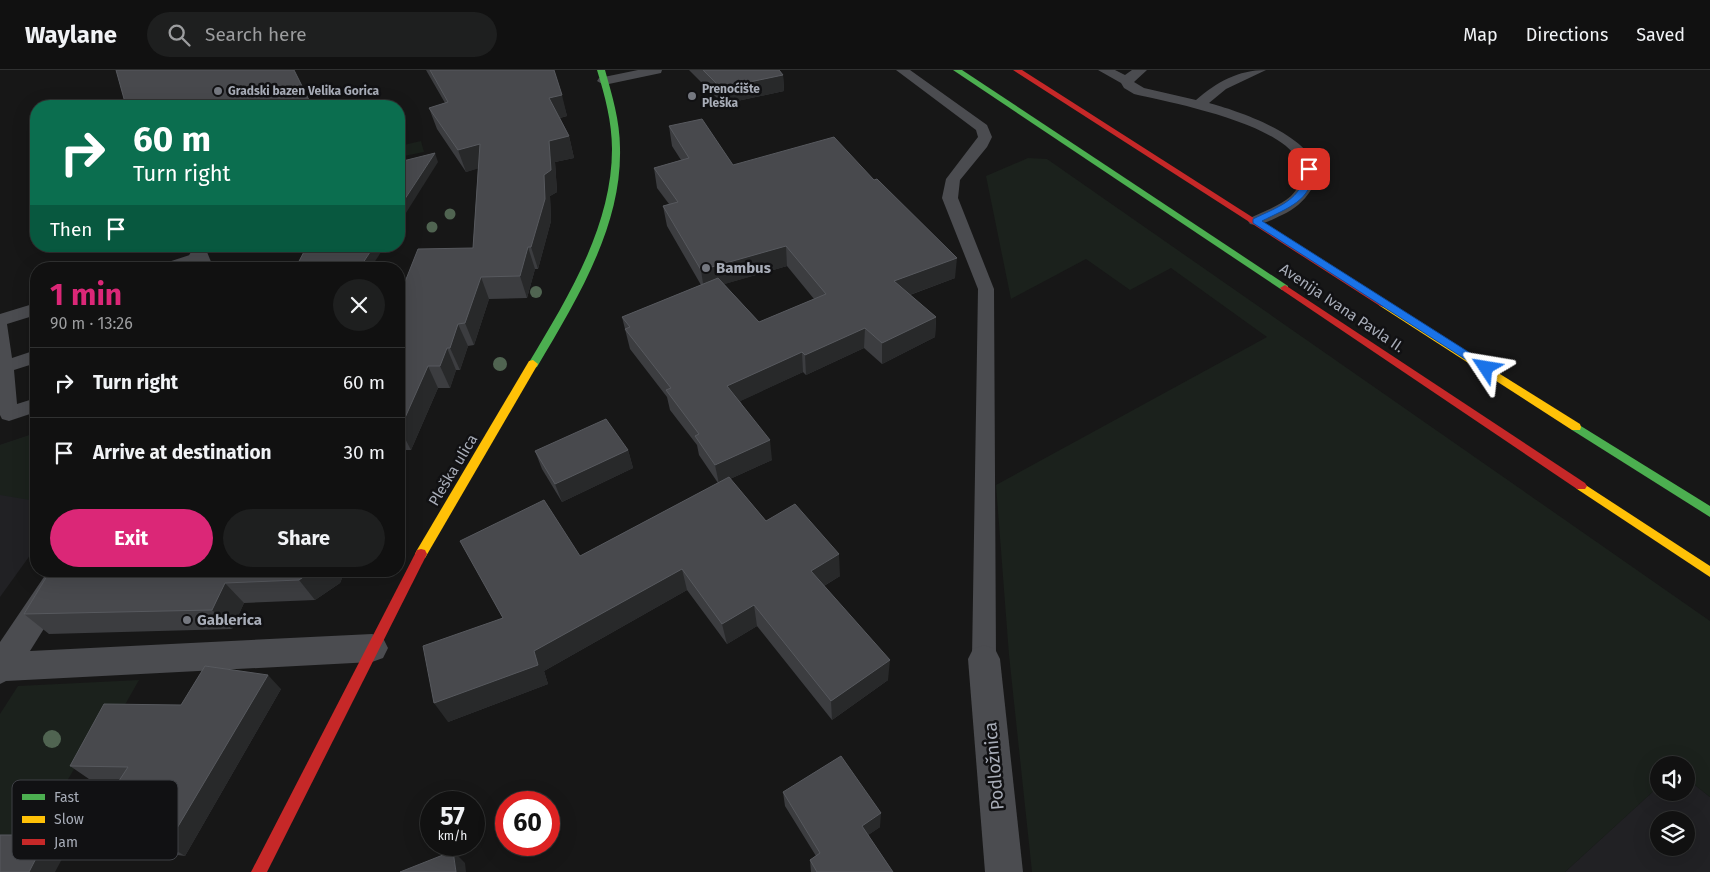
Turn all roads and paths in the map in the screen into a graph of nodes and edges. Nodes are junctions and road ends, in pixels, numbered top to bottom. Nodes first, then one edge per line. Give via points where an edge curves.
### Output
1 (656, 70) edge
2 (902, 70) edge
3 (957, 70) edge
4 (1016, 70) edge
5 (1104, 70) edge
6 (1141, 70) edge
7 (1260, 70) edge
8 (603, 75) edge
9 (1126, 80) junction
10 (1198, 105) junction
11 (1256, 221) junction
12 (30, 310) edge
13 (0, 320) edge
14 (0, 326) edge
15 (30, 358) edge
16 (4, 367) junction
17 (30, 406) edge
18 (1710, 512) edge
19 (1710, 572) edge
20 (61, 577) edge
21 (372, 648) junction
22 (984, 659) joint
23 (1, 668) edge
24 (259, 872) edge
25 (1004, 872) edge

1 - 8 lane
2 - 22 lane via 982,128 985,137 953,179 950,198 986,289
3 - 19 main road, Avenija Ivana Pavla II.
4 - 11 main road, Avenija Ivana Pavla II.
5 - 9 lane
6 - 9 lane
7 - 10 lane via 1221,86
8 - 21 main road, Pleška ulica via 613,115 616,160 610,200 590,262 552,334 423,550
9 - 10 lane via 1139,91
10 - 11 lane via 1258,124 1304,157 1309,169 1305,190 1297,199
11 - 18 main road, Avenija Ivana Pavla II.
12 - 13 lane
14 - 16 lane
15 - 16 lane
16 - 17 lane via 9,414
20 - 23 street
21 - 23 street
21 - 24 main road, Pleška ulica
22 - 25 street, Podložnica

